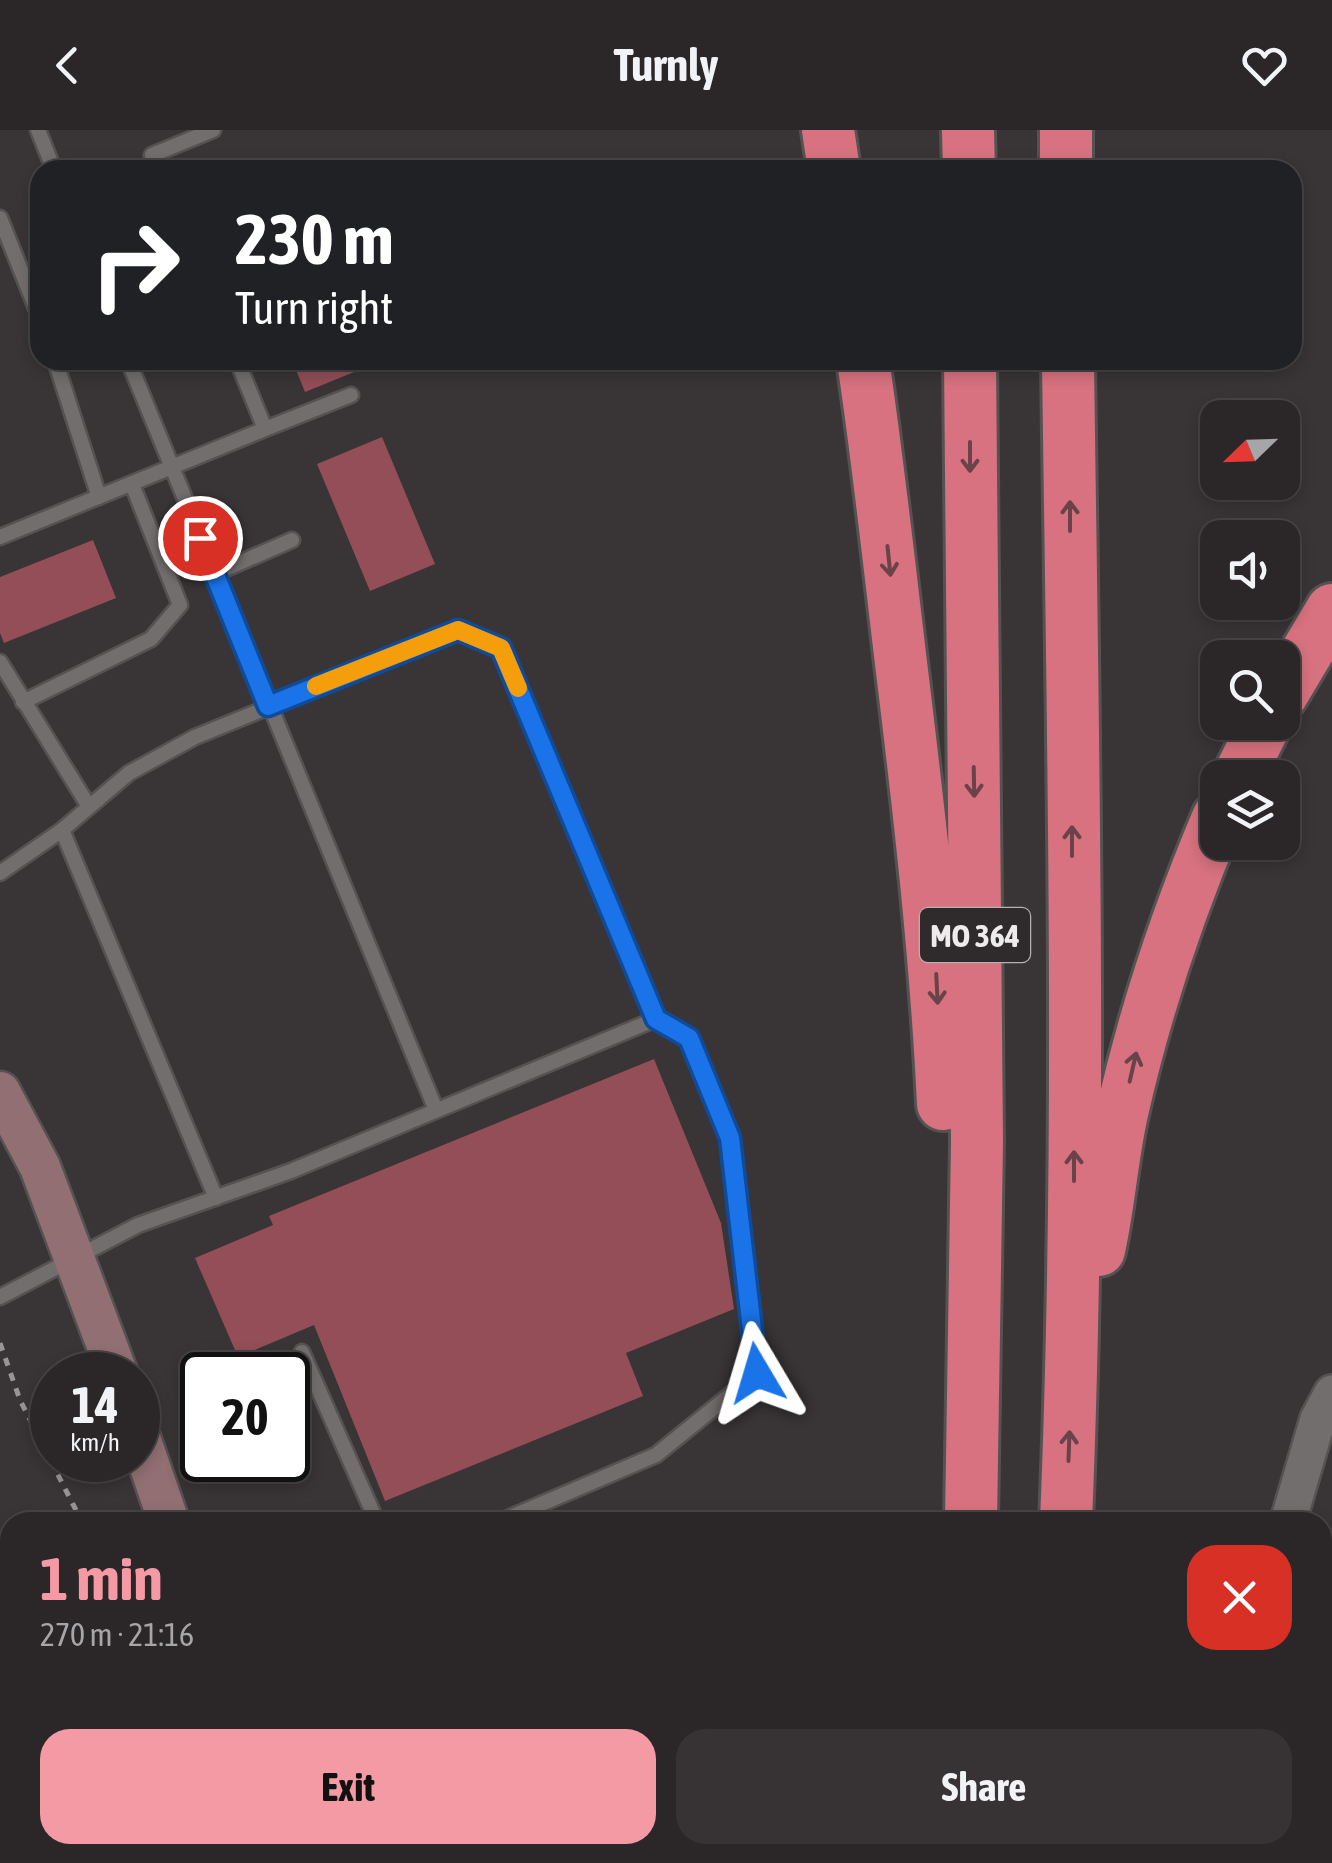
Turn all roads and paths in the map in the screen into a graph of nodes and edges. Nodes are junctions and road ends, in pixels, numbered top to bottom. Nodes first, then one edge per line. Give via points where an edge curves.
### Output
1 (38, 130) edge
2 (213, 130) edge
3 (828, 130) edge
4 (968, 130) edge
5 (1066, 130) edge
6 (50, 160) edge
7 (154, 160) edge
8 (832, 160) edge
9 (969, 160) edge
10 (1066, 160) edge
11 (0, 218) edge
12 (30, 293) edge
13 (58, 370) edge
14 (132, 370) edge
15 (240, 370) edge
16 (864, 370) edge
17 (970, 370) edge
18 (1068, 370) edge
19 (352, 395) dead end
20 (265, 430) junction
21 (171, 468) junction
22 (132, 484) junction
23 (99, 497) junction
24 (0, 537) edge
25 (292, 540) dead end
26 (214, 574) junction
27 (1332, 610) edge
28 (0, 662) edge
29 (1300, 664) edge
30 (23, 702) junction
31 (268, 706) junction
32 (88, 805) junction
33 (62, 830) junction
34 (1201, 860) edge
35 (2, 868) edge
36 (656, 1019) junction
37 (0, 1092) edge
38 (436, 1110) junction
39 (216, 1198) junction
40 (75, 1259) junction
41 (0, 1296) edge
42 (0, 1342) edge
43 (109, 1352) edge
44 (1072, 1368) junction
45 (310, 1370) edge
46 (1332, 1394) edge
47 (155, 1482) edge
48 (77, 1512) edge
49 (166, 1512) edge
50 (373, 1512) edge
51 (522, 1512) edge
52 (971, 1512) edge
53 (971, 1512) edge
54 (1066, 1512) edge
55 (1291, 1512) edge

1 - 6 lane
2 - 7 lane
3 - 8 highway
4 - 9 highway
5 - 10 highway
11 - 12 lane
13 - 23 lane
14 - 21 lane
15 - 20 lane
16 -> 52 highway via 936,971 950,1334
17 -> 53 highway, MO 364 via 977,1142
44 -> 18 highway, MO 364
19 - 20 lane
20 - 21 lane
21 - 22 lane
21 - 26 lane
22 - 23 lane
22 - 30 lane via 180,605 152,638
23 - 24 lane
25 - 26 lane
26 - 31 lane
27 - 29 highway
28 - 30 lane
30 - 32 lane
31 - 32 lane via 129,773
31 - 36 lane via 458,630 501,648
31 - 38 lane
32 - 33 lane
33 - 35 lane
33 - 39 lane
44 -> 34 highway via 1138,1042
36 - 38 lane
36 - 51 lane via 689,1038 730,1138 757,1373 656,1455
37 - 40 main road via 40,1167
38 - 39 lane
39 - 40 lane via 138,1225
40 - 41 lane
40 - 43 main road
42 - 48 path via 20,1400
54 -> 44 highway, MO 364
45 - 50 lane
46 - 55 street via 1318,1419
47 - 49 main road

